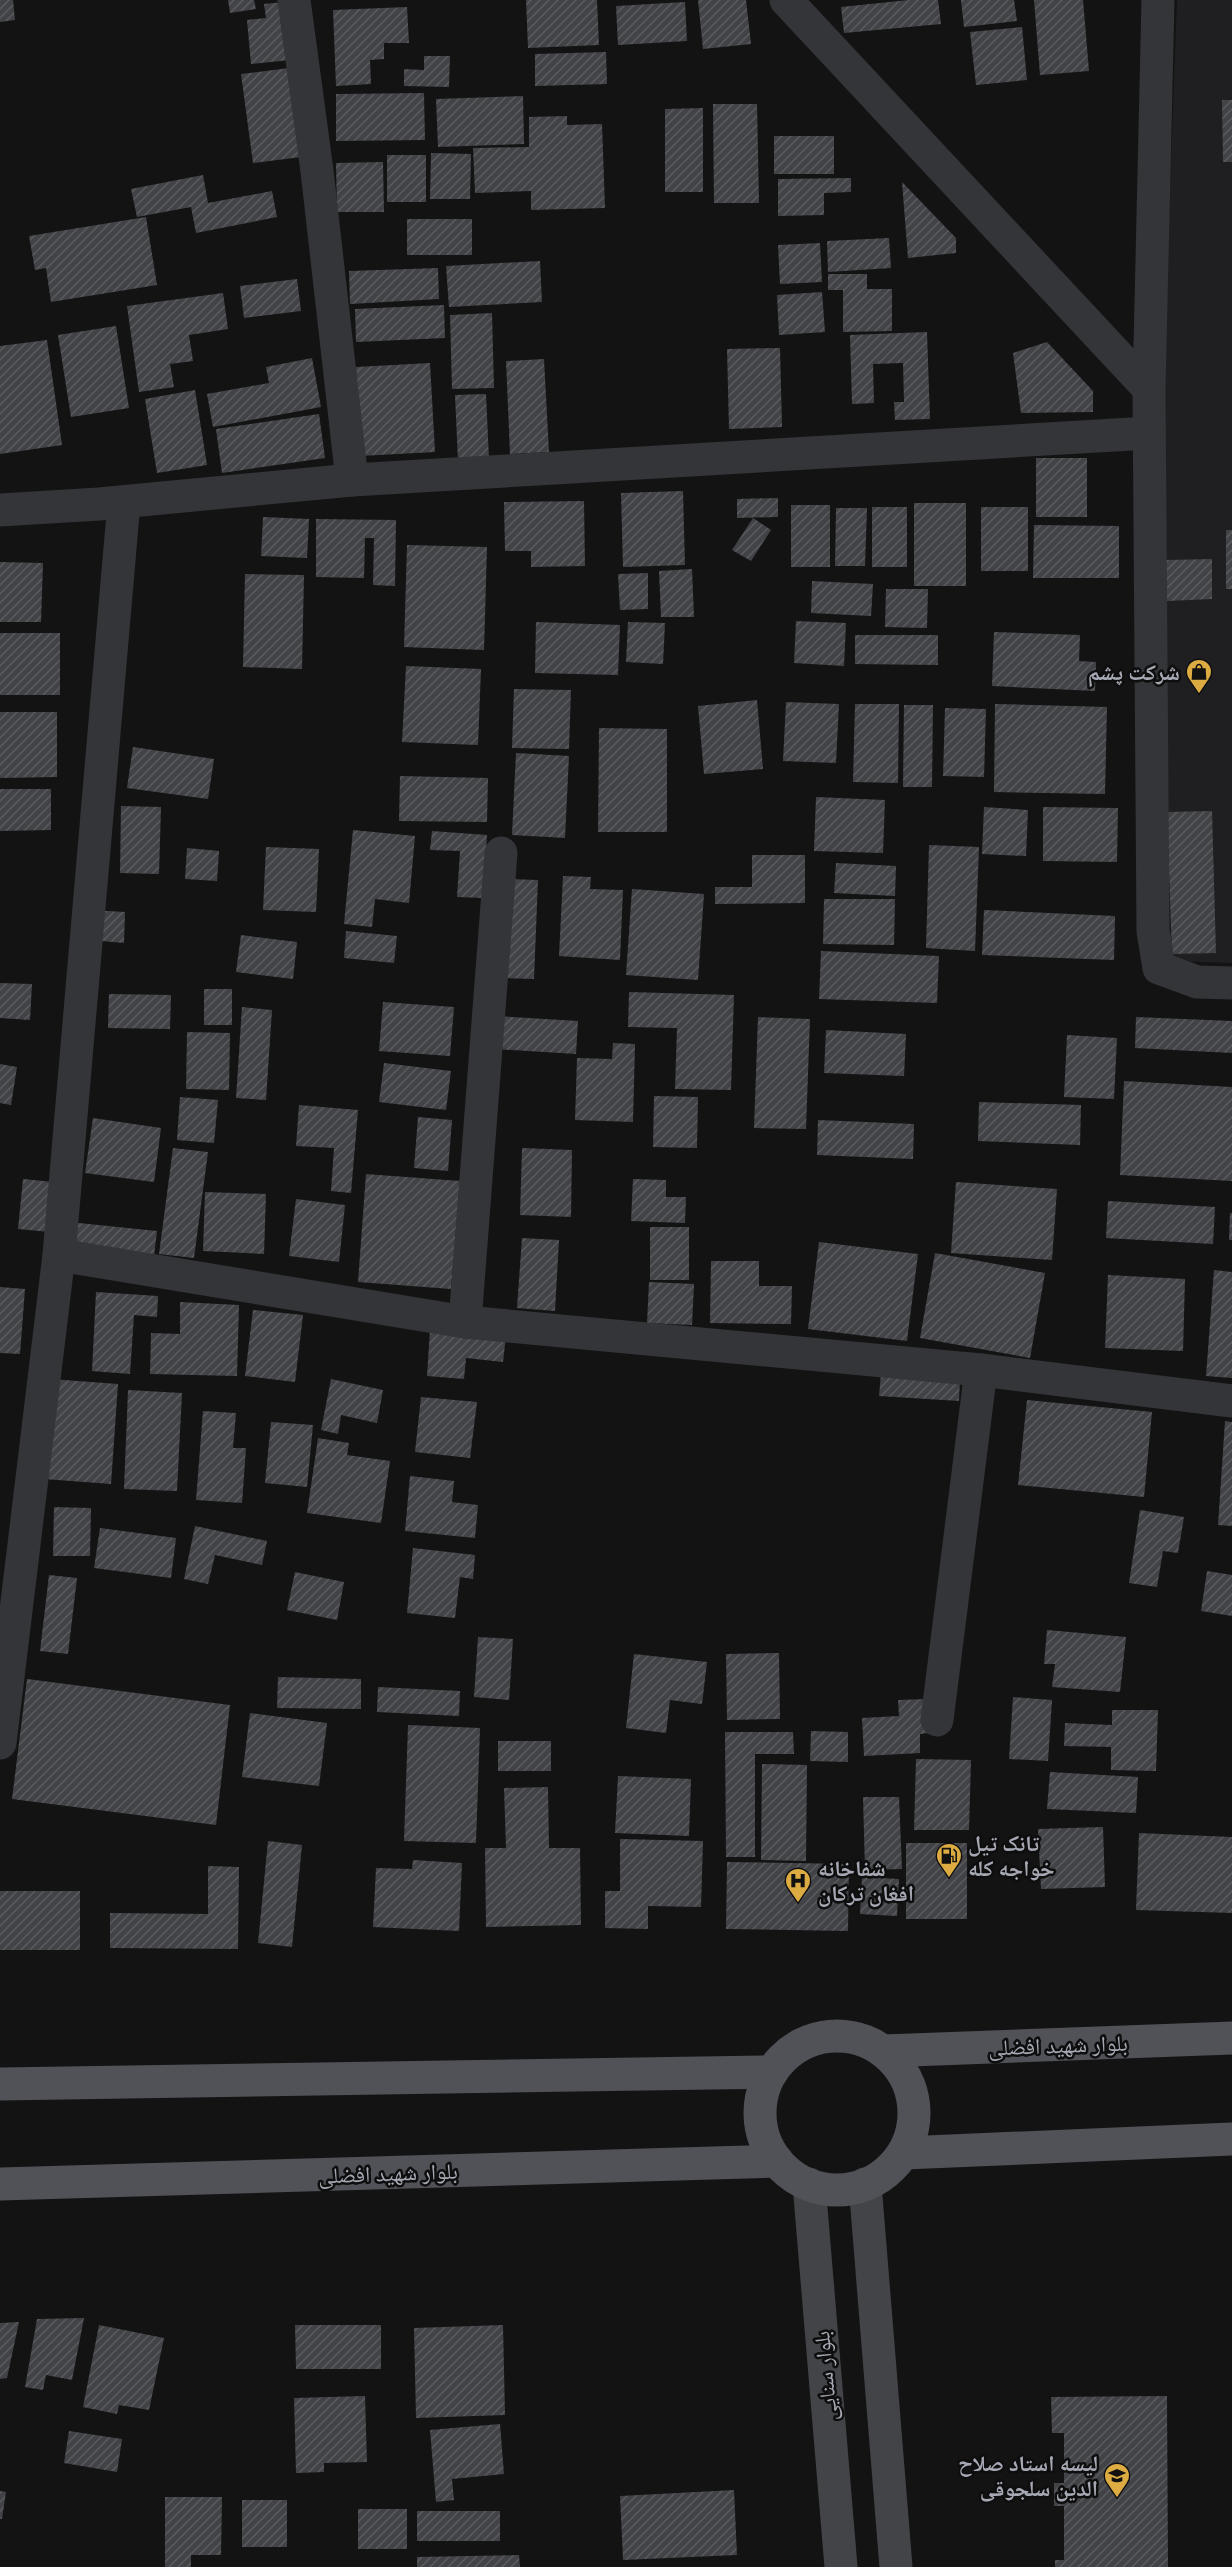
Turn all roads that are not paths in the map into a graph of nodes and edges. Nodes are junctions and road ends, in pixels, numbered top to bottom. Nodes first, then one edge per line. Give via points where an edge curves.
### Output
1 (294, 0) edge
2 (786, 0) edge
3 (1158, 0) edge
4 (1149, 389) junction
5 (1149, 432) junction
6 (352, 480) junction
7 (124, 502) junction
8 (0, 510) edge
9 (501, 853) dead end
10 (1232, 983) edge
11 (59, 1255) junction
12 (465, 1322) junction
13 (981, 1370) junction
14 (1232, 1401) edge
15 (937, 1720) dead end
16 (0, 1743) edge
17 (1232, 2038) edge
18 (884, 2051) junction
19 (772, 2072) junction
20 (0, 2084) edge
21 (1232, 2139) edge
22 (904, 2153) junction
23 (777, 2161) junction
24 (0, 2184) edge
25 (809, 2184) junction
26 (866, 2184) junction
27 (841, 2567) edge
28 (896, 2567) edge

1 - 6 street
2 - 4 street
3 - 4 street
4 - 5 street
5 - 6 street
5 - 10 street via 1153,931 1159,968 1197,982
6 - 7 street
7 - 8 street
7 - 11 street
9 - 12 street
11 - 12 street
11 - 16 street
12 - 13 street
13 - 14 street
13 - 15 street
17 - 18 main road, بلوار شهید افضلی
18 - 19 main road via 842,2036 822,2037 788,2054
18 - 22 main road via 900,2067 910,2087 912,2132
19 - 20 main road
19 - 23 main road via 763,2093 760,2117 765,2140
21 - 22 main road
22 - 26 main road via 894,2166
23 - 24 main road, بلوار شهید افضلی
23 - 25 main road
25 - 26 main road via 829,2190
25 - 27 main road, بلوار سنایی
26 - 28 main road

